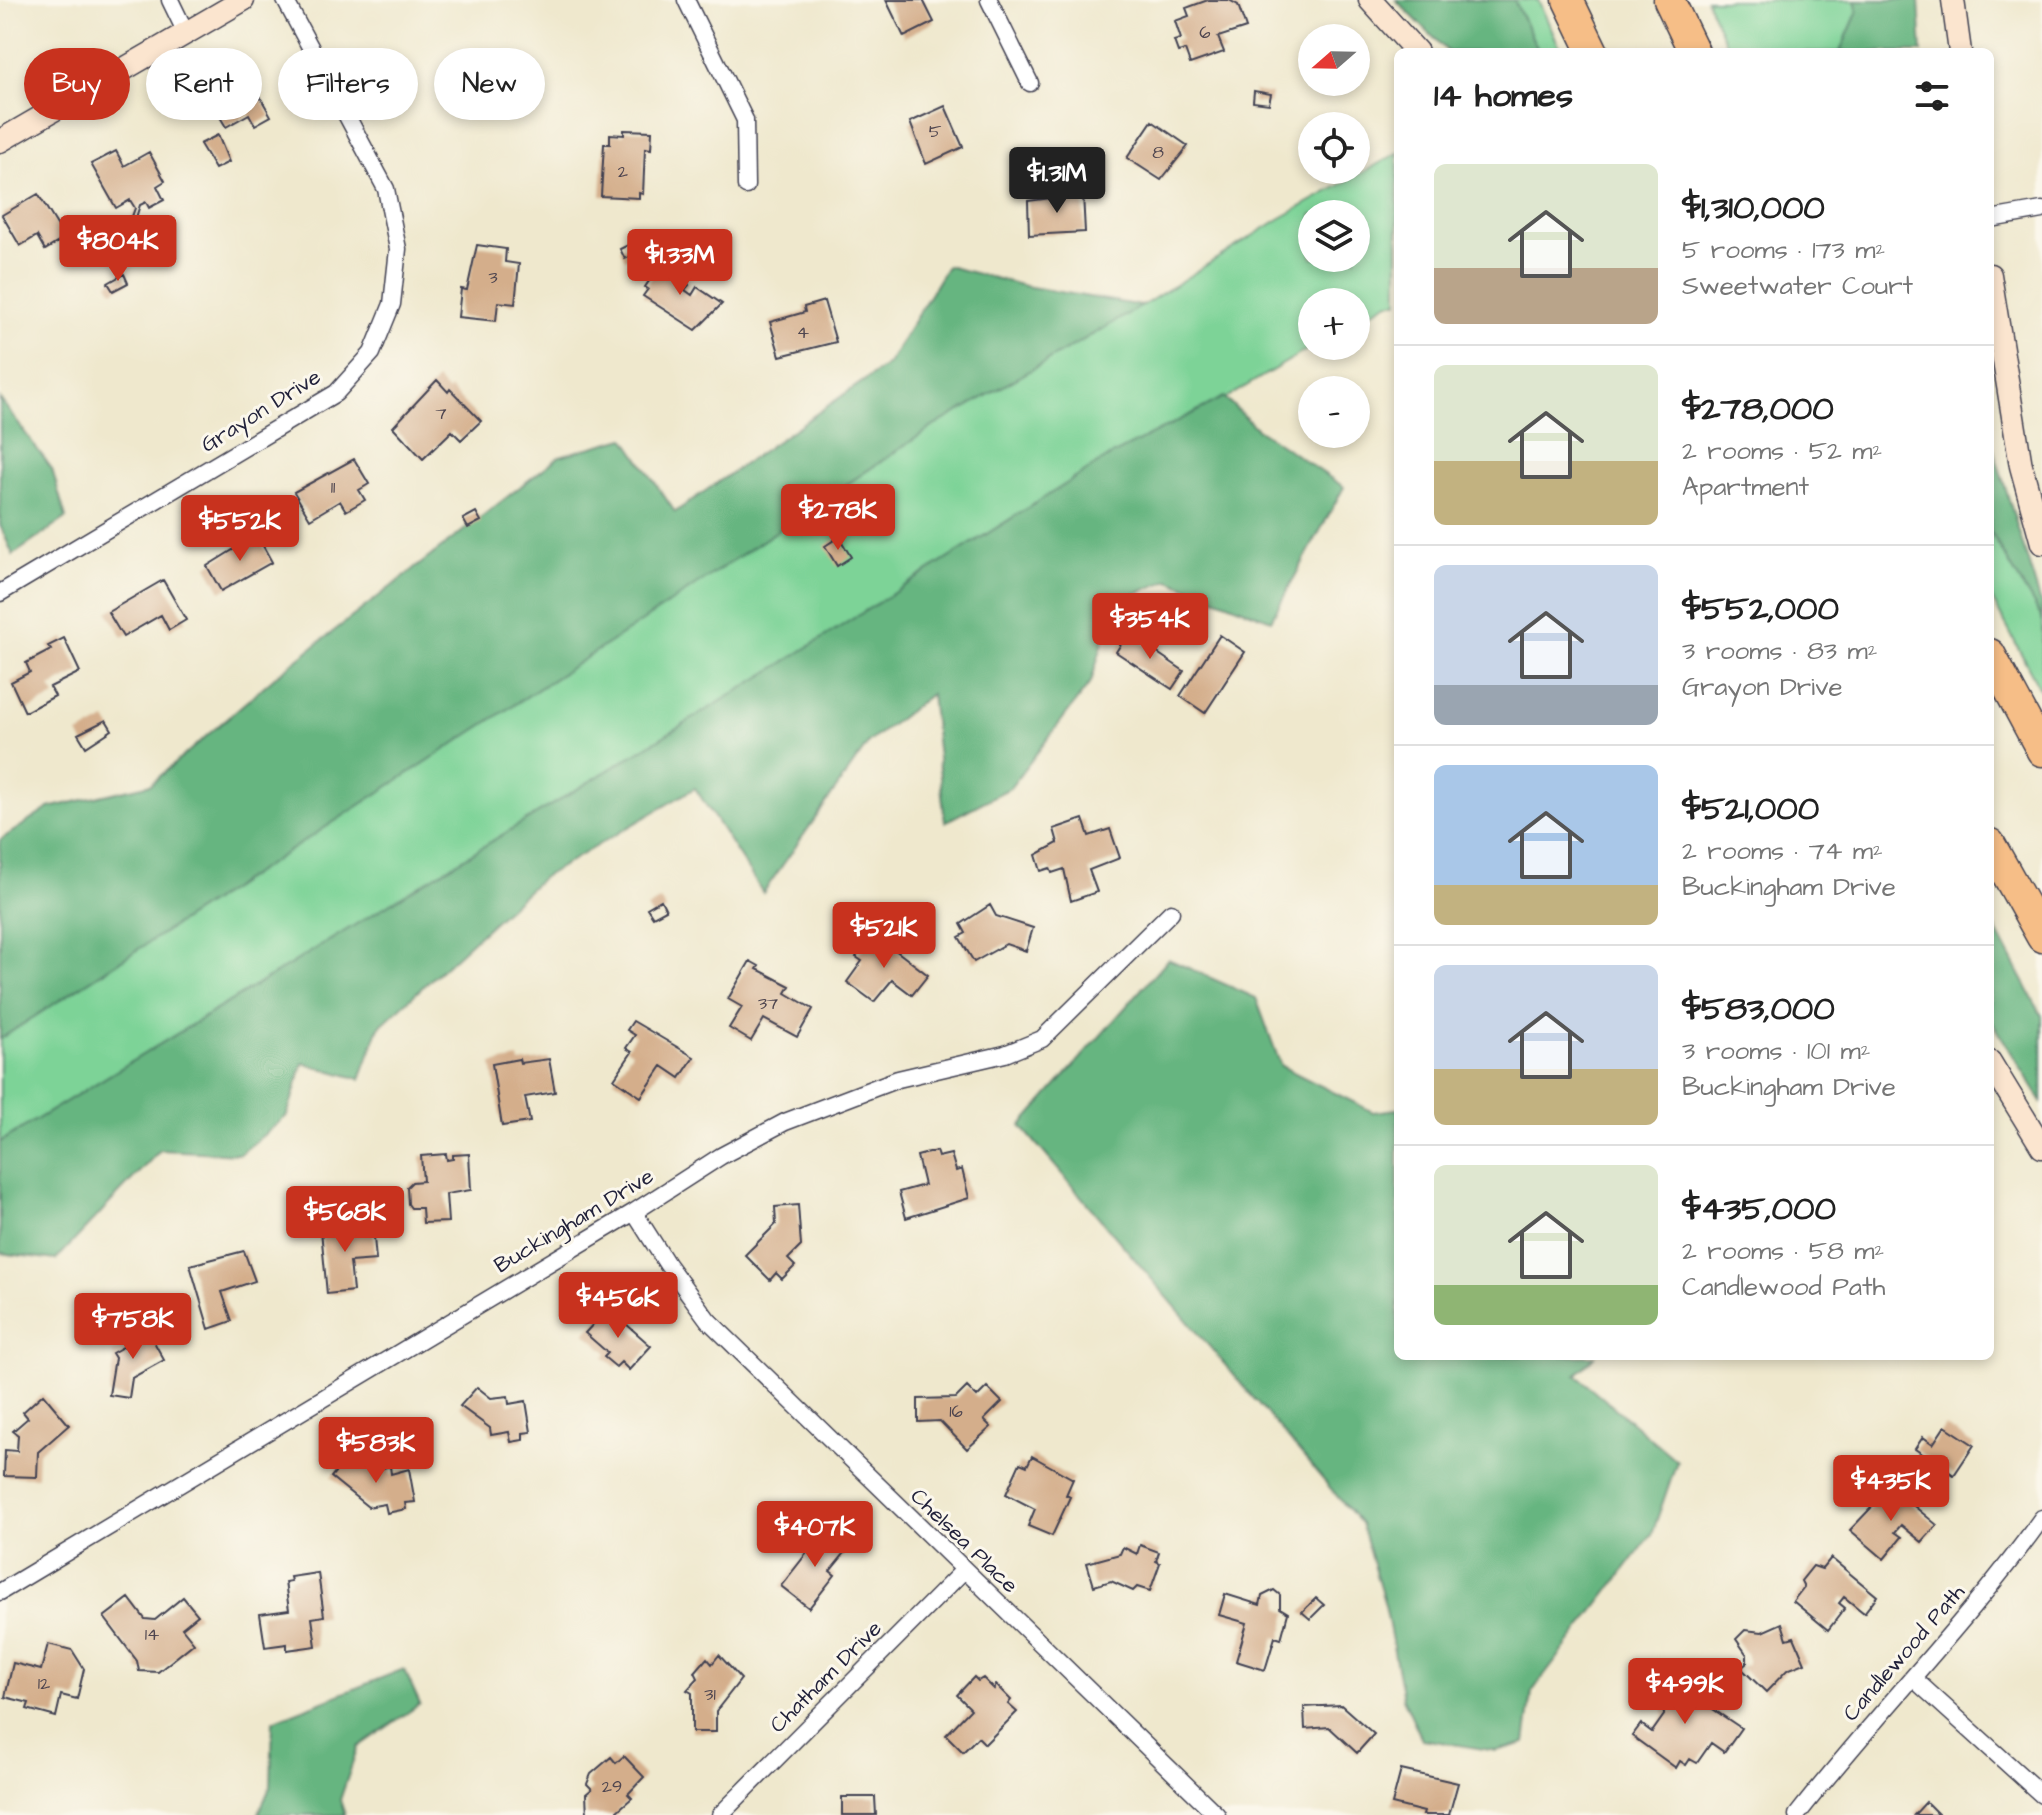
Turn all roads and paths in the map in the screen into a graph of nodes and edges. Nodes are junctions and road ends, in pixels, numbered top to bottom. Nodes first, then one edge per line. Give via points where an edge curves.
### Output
1 (170, 0) edge
2 (243, 0) edge
3 (285, 0) edge
4 (686, 0) edge
5 (989, 0) edge
6 (1370, 0) edge
7 (1568, 0) edge
8 (1669, 0) edge
9 (1953, 0) edge
10 (186, 33) junction
11 (1413, 48) edge
12 (1591, 48) edge
13 (1692, 48) edge
14 (1959, 48) edge
15 (1030, 83) dead end
16 (0, 141) edge
17 (746, 186) dead end
18 (2042, 210) edge
19 (1994, 218) edge
20 (1994, 300) edge
21 (2042, 543) edge
22 (0, 593) edge
23 (1994, 661) edge
24 (2042, 751) edge
25 (1994, 851) edge
26 (1171, 912) dead end
27 (2042, 937) edge
28 (1994, 1069) edge
29 (2042, 1147) edge
30 (634, 1212) junction
31 (2042, 1518) edge
32 (963, 1571) junction
33 (0, 1592) edge
34 (1914, 1679) junction
35 (2042, 1795) edge
36 (720, 1815) edge
37 (1217, 1815) edge
38 (1797, 1815) edge

1 - 10 street
2 - 10 main road
3 - 22 street, Grayon Drive via 386,189 398,249 392,304 372,353 336,393
4 - 17 street via 745,120
5 - 15 street
6 - 11 main road
7 - 12 highway
8 - 13 highway
9 - 14 main road
10 - 16 main road
18 - 19 street
20 - 21 main road via 2021,466
23 - 24 highway
25 - 27 highway
26 - 30 street, Buckingham Drive via 1042,1039 1005,1054 898,1079 785,1122
28 - 29 main road
30 - 32 street, Chelsea Place via 708,1320
30 - 33 street, Buckingham Drive
31 - 34 street, Candlewood Path via 1998,1580
32 - 36 street, Chatham Drive
32 - 37 street, Chelsea Place
34 - 35 street
34 - 38 street, Candlewood Path

